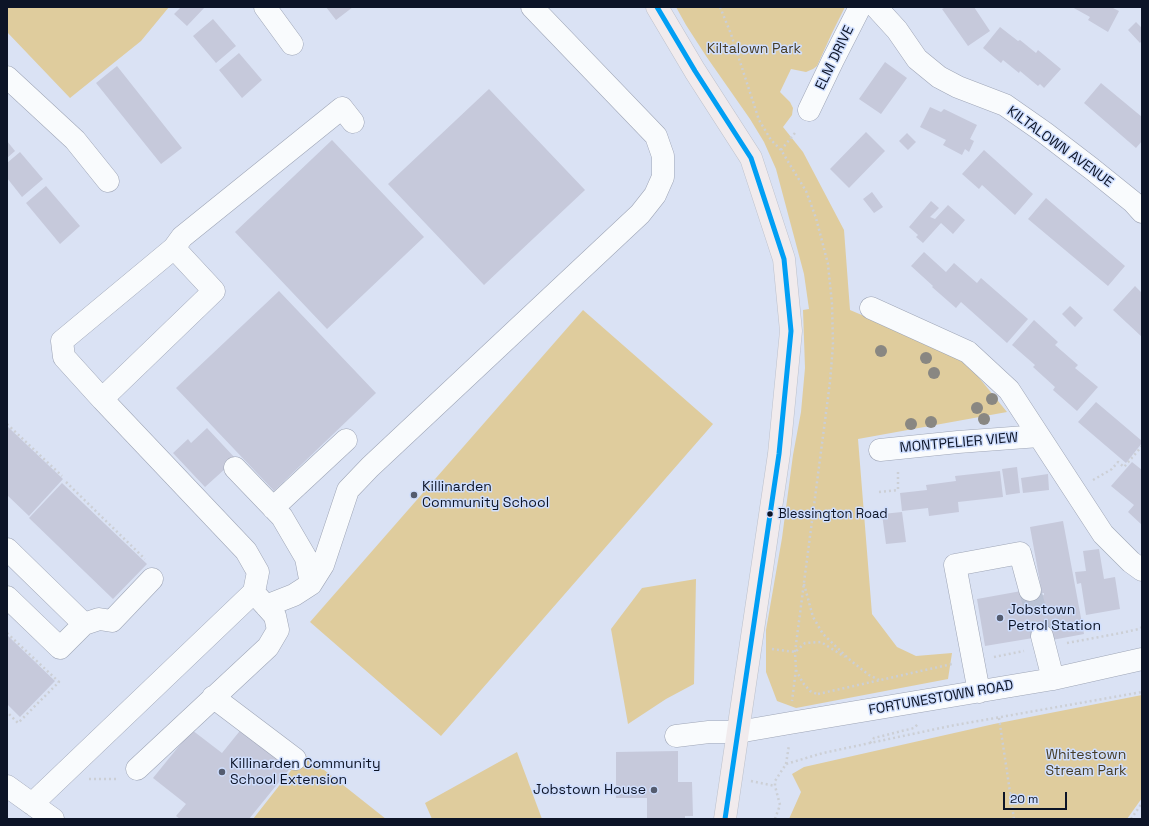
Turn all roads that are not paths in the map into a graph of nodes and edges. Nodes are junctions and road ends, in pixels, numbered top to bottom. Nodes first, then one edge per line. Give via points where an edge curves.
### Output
1 (265, 7) edge
2 (532, 7) edge
3 (657, 7) edge
4 (860, 7) edge
5 (876, 7) edge
6 (292, 44) dead end
7 (7, 77) edge
8 (809, 110) dead end
9 (353, 122) dead end
10 (108, 181) dead end
11 (1139, 201) edge
12 (174, 248) junction
13 (871, 308) dead end
14 (102, 398) junction
15 (1039, 436) junction
16 (346, 440) dead end
17 (880, 450) dead end
18 (235, 468) dead end
19 (273, 508) junction
20 (7, 550) edge
21 (1142, 570) edge
22 (151, 571) road end
23 (311, 584) junction
24 (1030, 590) tunnel mouth
25 (7, 597) edge
26 (260, 599) junction
27 (84, 624) junction
28 (1042, 636) tunnel mouth
29 (1142, 659) edge
30 (1053, 679) junction
31 (979, 692) junction
32 (213, 697) junction
33 (738, 732) junction
34 (676, 736) dead end
35 (295, 759) dead end
36 (137, 769) road end
37 (7, 786) edge
38 (32, 804) junction
39 (53, 819) edge
40 (725, 819) edge

1 - 6 street
2 - 23 street via 656,136 664,156 663,177 655,195 640,214 348,490 324,565
3 - 33 main road via 751,158 784,259 791,331 779,454
4 - 8 street, ELM DRIVE
5 - 11 street, KILTALOWN AVENUE via 918,59 939,77 1005,106
7 - 10 street via 75,140
9 - 12 street via 342,108 182,237
12 - 14 street via 214,291
12 - 14 street via 62,341 64,357
13 - 15 street, MONTPELIER VIEW via 968,352 1009,390
14 - 26 street via 246,551 258,572
15 - 17 street, MONTPELIER VIEW
15 - 21 street, MONTPELIER VIEW via 1103,534
16 - 19 street
18 - 19 street
19 - 23 street via 282,517 306,558
20 - 27 street
22 - 27 street via 112,621 99,619
23 - 26 street via 294,595
24 - 31 street via 1020,553 955,565
25 - 27 street via 60,648
26 - 32 street via 275,616 278,630 268,647
26 - 38 street
28 - 30 street
29 - 30 street, FORTUNESTOWN ROAD
30 - 31 street, FORTUNESTOWN ROAD
31 - 33 street, FORTUNESTOWN ROAD
32 - 35 street
32 - 36 street
33 - 34 street, FORTUNESTOWN ROAD
33 - 40 main road
37 - 38 street
38 - 39 street

